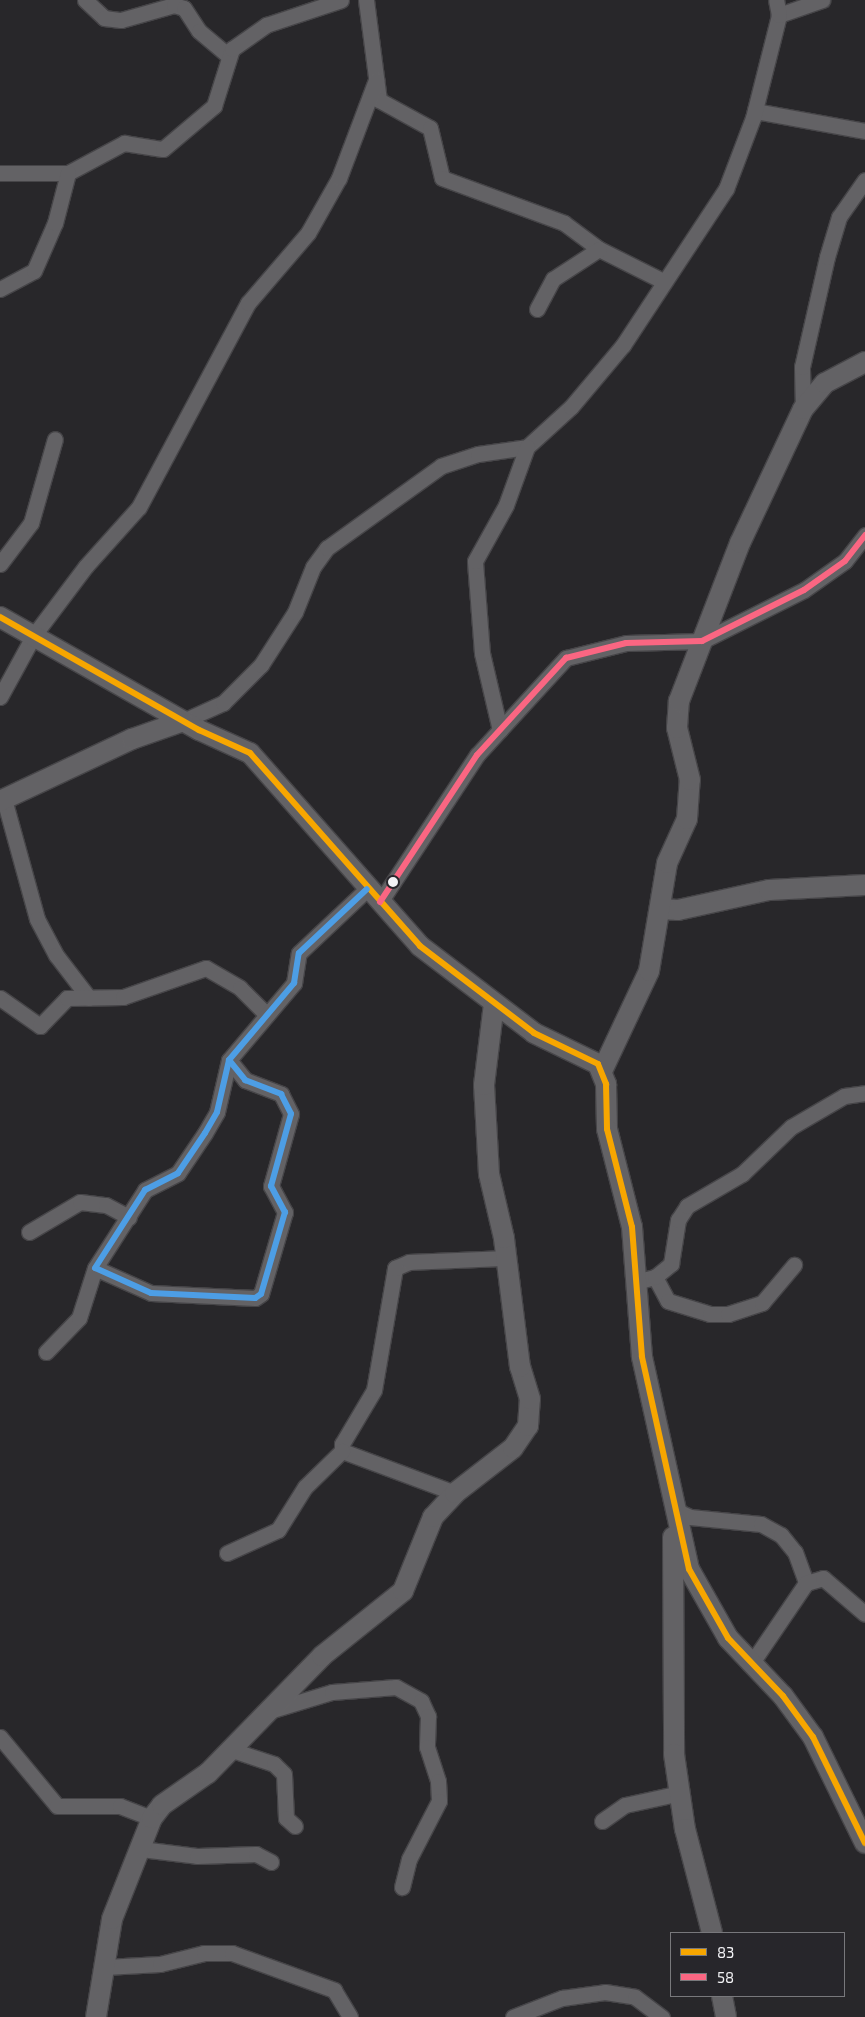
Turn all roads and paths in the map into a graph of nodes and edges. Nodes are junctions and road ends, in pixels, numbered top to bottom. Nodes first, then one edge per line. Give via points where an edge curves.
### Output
1 (85, 0) edge
2 (341, 0) edge
3 (366, 0) edge
4 (776, 0) edge
5 (822, 0) edge
6 (189, 4) edge
7 (779, 15) junction
8 (228, 55) junction
9 (376, 80) junction
10 (755, 111) junction
11 (865, 130) edge
12 (0, 173) edge
13 (68, 173) junction
14 (865, 180) edge
15 (599, 249) junction
16 (663, 281) junction
17 (0, 289) edge
18 (537, 309) dead end
19 (865, 362) edge
20 (803, 409) junction
21 (55, 440) dead end
22 (527, 447) junction
23 (865, 535) edge
24 (0, 564) edge
25 (0, 617) edge
26 (34, 635) junction
27 (702, 641) junction
28 (0, 697) edge
29 (184, 721) junction
30 (500, 730) junction
31 (2, 800) edge
32 (865, 884) edge
33 (373, 895) junction
34 (661, 909) junction
35 (0, 998) edge
36 (89, 998) junction
37 (494, 1004) junction
38 (267, 1016) junction
39 (229, 1060) junction
40 (602, 1071) junction
41 (865, 1093) edge
42 (129, 1217) junction
43 (28, 1232) dead end
44 (506, 1258) junction
45 (794, 1265) dead end
46 (95, 1268) junction
47 (655, 1276) junction
48 (636, 1282) junction
49 (46, 1352) dead end
50 (342, 1451) junction
51 (454, 1493) junction
52 (673, 1508) junction
53 (226, 1554) dead end
54 (806, 1583) junction
55 (865, 1614) edge
56 (751, 1664) junction
57 (269, 1711) junction
58 (0, 1737) edge
59 (232, 1750) junction
60 (680, 1792) junction
61 (152, 1818) junction
62 (602, 1821) dead end
63 (295, 1826) dead end
64 (865, 1842) edge
65 (141, 1849) junction
66 (271, 1862) dead end
67 (402, 1887) dead end
68 (712, 1932) edge
69 (105, 1966) junction
70 (722, 1997) edge
71 (96, 2017) edge
72 (350, 2017) edge
73 (513, 2017) edge
74 (662, 2017) edge
75 (726, 2017) edge

1 - 6 street via 104,18 121,20
2 - 8 street via 266,25
3 - 9 street
4 - 7 street
5 - 7 street
6 - 8 street via 199,31
7 - 10 street
8 - 13 street via 214,106 164,149 118,144
9 - 15 street via 385,107 424,122 430,128 442,178 564,223
9 - 26 street via 334,186 308,233 248,303 139,507 86,566
10 - 11 street
10 - 16 street via 726,189
12 - 13 street
13 - 17 street via 55,223 34,271
14 - 20 street via 839,217 827,257 802,367
15 - 16 street
15 - 18 street via 553,279
16 - 22 street via 623,345 571,407
19 - 20 street via 826,383
20 - 27 street via 766,482
21 - 24 street via 31,523
22 - 29 street via 478,454 441,466 327,548 313,567 295,612 261,665 223,703
22 - 30 street via 506,505 475,560 482,653
23 - 27 street via 845,560 804,590
25 - 26 street
26 - 28 street
26 - 29 street
27 - 30 street via 626,643 566,658
27 - 34 street via 677,708 690,800 684,829 667,863
29 - 31 street via 132,739
29 - 33 street via 229,741 256,759
30 - 33 street via 477,755
31 - 36 street via 37,918 56,955
32 - 34 street via 769,890 678,910
33 - 37 street via 420,946
33 - 38 street via 299,953 294,983
34 - 40 street via 649,972
35 - 36 street via 40,1026 67,998
36 - 38 street via 123,997 206,968 240,988
37 - 40 street via 534,1034 590,1057
37 - 44 street via 484,1084 490,1174
38 - 39 street
39 - 42 street via 217,1112 209,1126 178,1173 145,1190
39 - 46 street via 245,1080 281,1094 291,1114 271,1186 285,1212 261,1294 255,1298 151,1293
40 - 48 street via 606,1128 632,1227
41 - 47 street via 844,1096 790,1127 742,1174 687,1206 678,1220 671,1264
42 - 43 street via 106,1205 80,1202
42 - 46 street
44 - 50 street via 409,1262 395,1268 374,1390
44 - 51 street via 530,1417 514,1448
45 - 47 street via 762,1303 728,1314 710,1314 668,1301
46 - 49 street via 79,1318
47 - 48 street
48 - 52 street via 642,1357
50 - 51 street
50 - 53 street via 305,1488 278,1530
51 - 57 street via 425,1530 403,1591 322,1656
52 - 54 street via 690,1516 761,1524 781,1534 795,1552
52 - 56 street via 689,1569 722,1629
52 - 60 street via 673,1715
54 - 55 street via 824,1578
54 - 56 street
56 - 64 street via 813,1737
57 - 59 street
57 - 67 street via 332,1692 396,1687 421,1702 428,1716 427,1747 438,1781 439,1801 409,1859
58 - 61 street via 57,1806 120,1806
59 - 61 street
59 - 63 street via 274,1764 284,1774 286,1818
60 - 62 street via 625,1805
60 - 68 street
61 - 65 street
65 - 66 street via 197,1856 256,1854
65 - 69 street via 114,1912
69 - 71 street
69 - 72 street via 160,1964 204,1953 232,1953 334,1990
70 - 75 street
73 - 74 street via 562,1998 605,1992 634,1997

